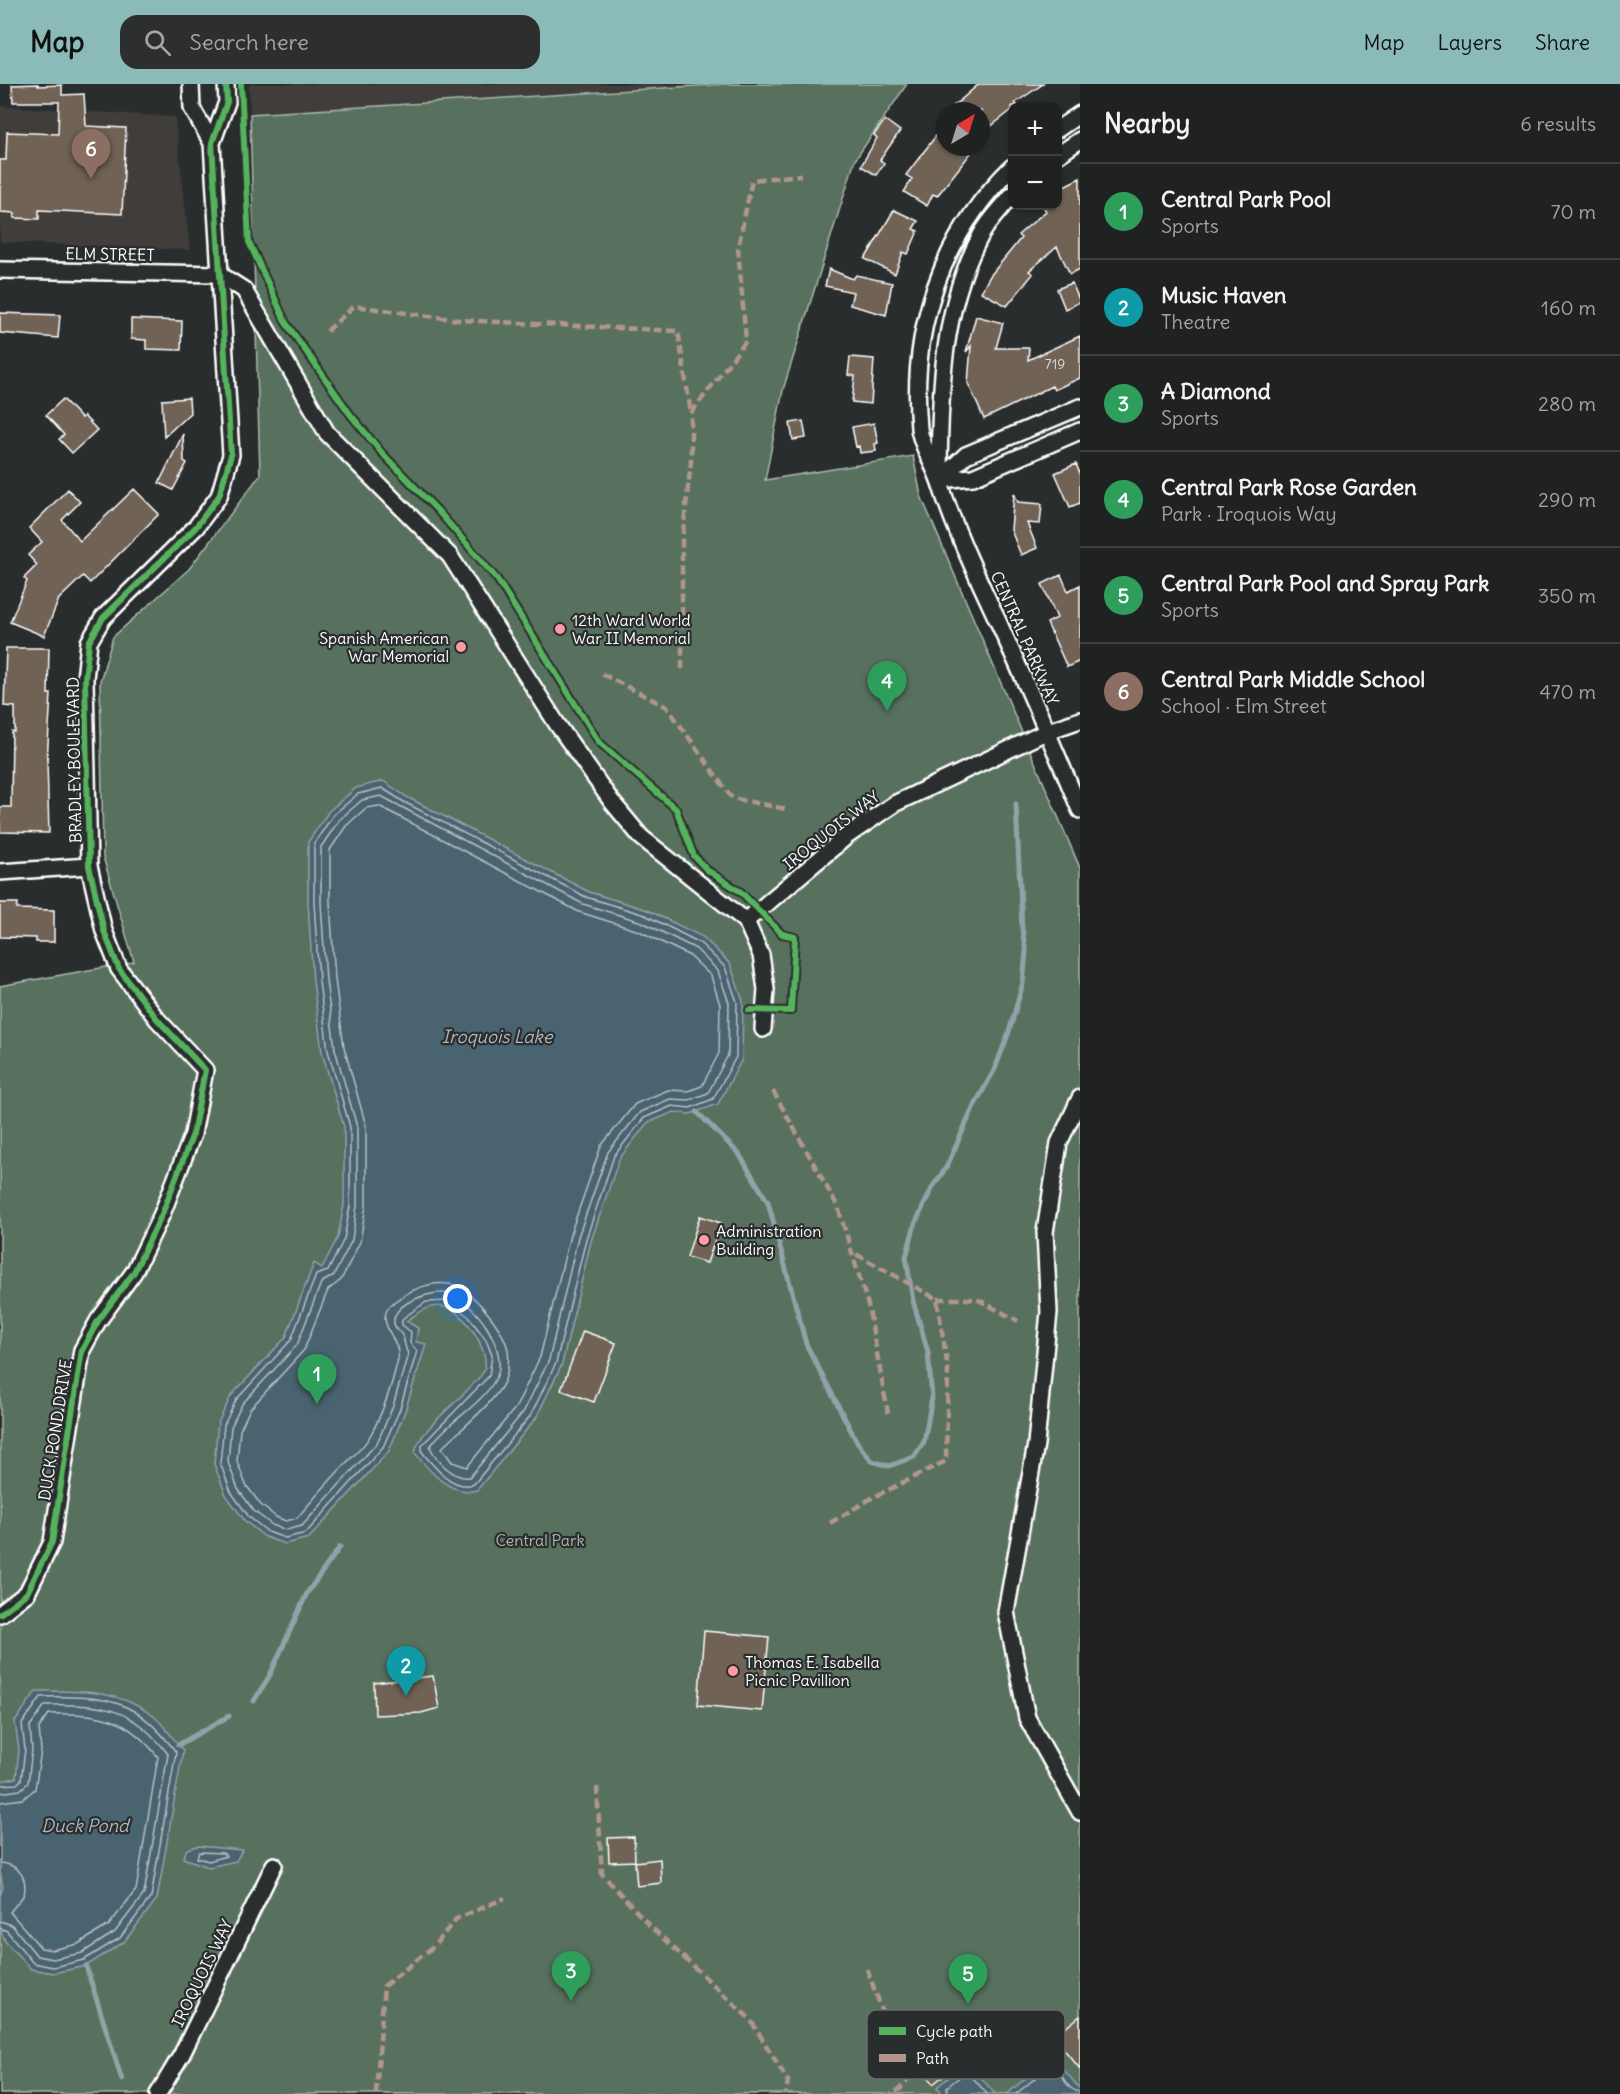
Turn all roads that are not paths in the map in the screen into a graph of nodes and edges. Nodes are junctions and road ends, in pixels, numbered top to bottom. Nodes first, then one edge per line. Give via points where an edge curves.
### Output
1 (191, 84) edge
2 (226, 84) edge
3 (1080, 114) edge
4 (1062, 126) edge
5 (1080, 140) edge
6 (212, 143) junction
7 (1062, 152) edge
8 (1008, 171) edge
9 (1008, 200) edge
10 (0, 270) edge
11 (219, 274) junction
12 (1080, 407) edge
13 (1080, 431) edge
14 (939, 480) junction
15 (1079, 719) edge
16 (1048, 731) junction
17 (1080, 810) edge
18 (89, 866) junction
19 (0, 872) edge
20 (746, 921) junction
21 (763, 1029) dead end
22 (1080, 1098) edge
23 (0, 1614) edge
24 (1080, 1812) edge
25 (274, 1865) dead end
26 (158, 2094) edge

1 - 6 street via 192,108
2 - 6 street via 227,102
3 - 4 street
5 - 7 street
6 - 11 street, BRADLEY BOULEVARD
8 - 14 street, CENTRAL PARKWAY via 962,229 942,264 926,315 918,372 919,431
9 - 14 street, CENTRAL PARKWAY via 982,232 961,278 946,343 940,398
10 - 11 street, ELM STREET
11 - 18 street, BRADLEY BOULEVARD via 231,455 219,496 202,519 103,618 89,642 85,679
11 - 20 street via 244,290 327,433 450,556 557,724 612,802 641,837
12 - 14 street via 966,455
13 - 14 street via 973,477
14 - 16 street, CENTRAL PARKWAY via 959,537
15 - 16 street, IROQUOIS WAY
16 - 17 street, CENTRAL PARKWAY
16 - 20 street, IROQUOIS WAY via 894,804 847,836
18 - 19 street
18 - 23 street, DUCK POND DRIVE via 104,932 119,969 205,1070 193,1134 162,1214 134,1272 82,1350 52,1542 27,1593
20 - 21 street via 761,956 766,989
22 - 24 street via 1059,1143 1046,1232 1049,1312 1036,1444 1006,1612 1027,1718
25 - 26 street, IROQUOIS WAY via 182,2054

